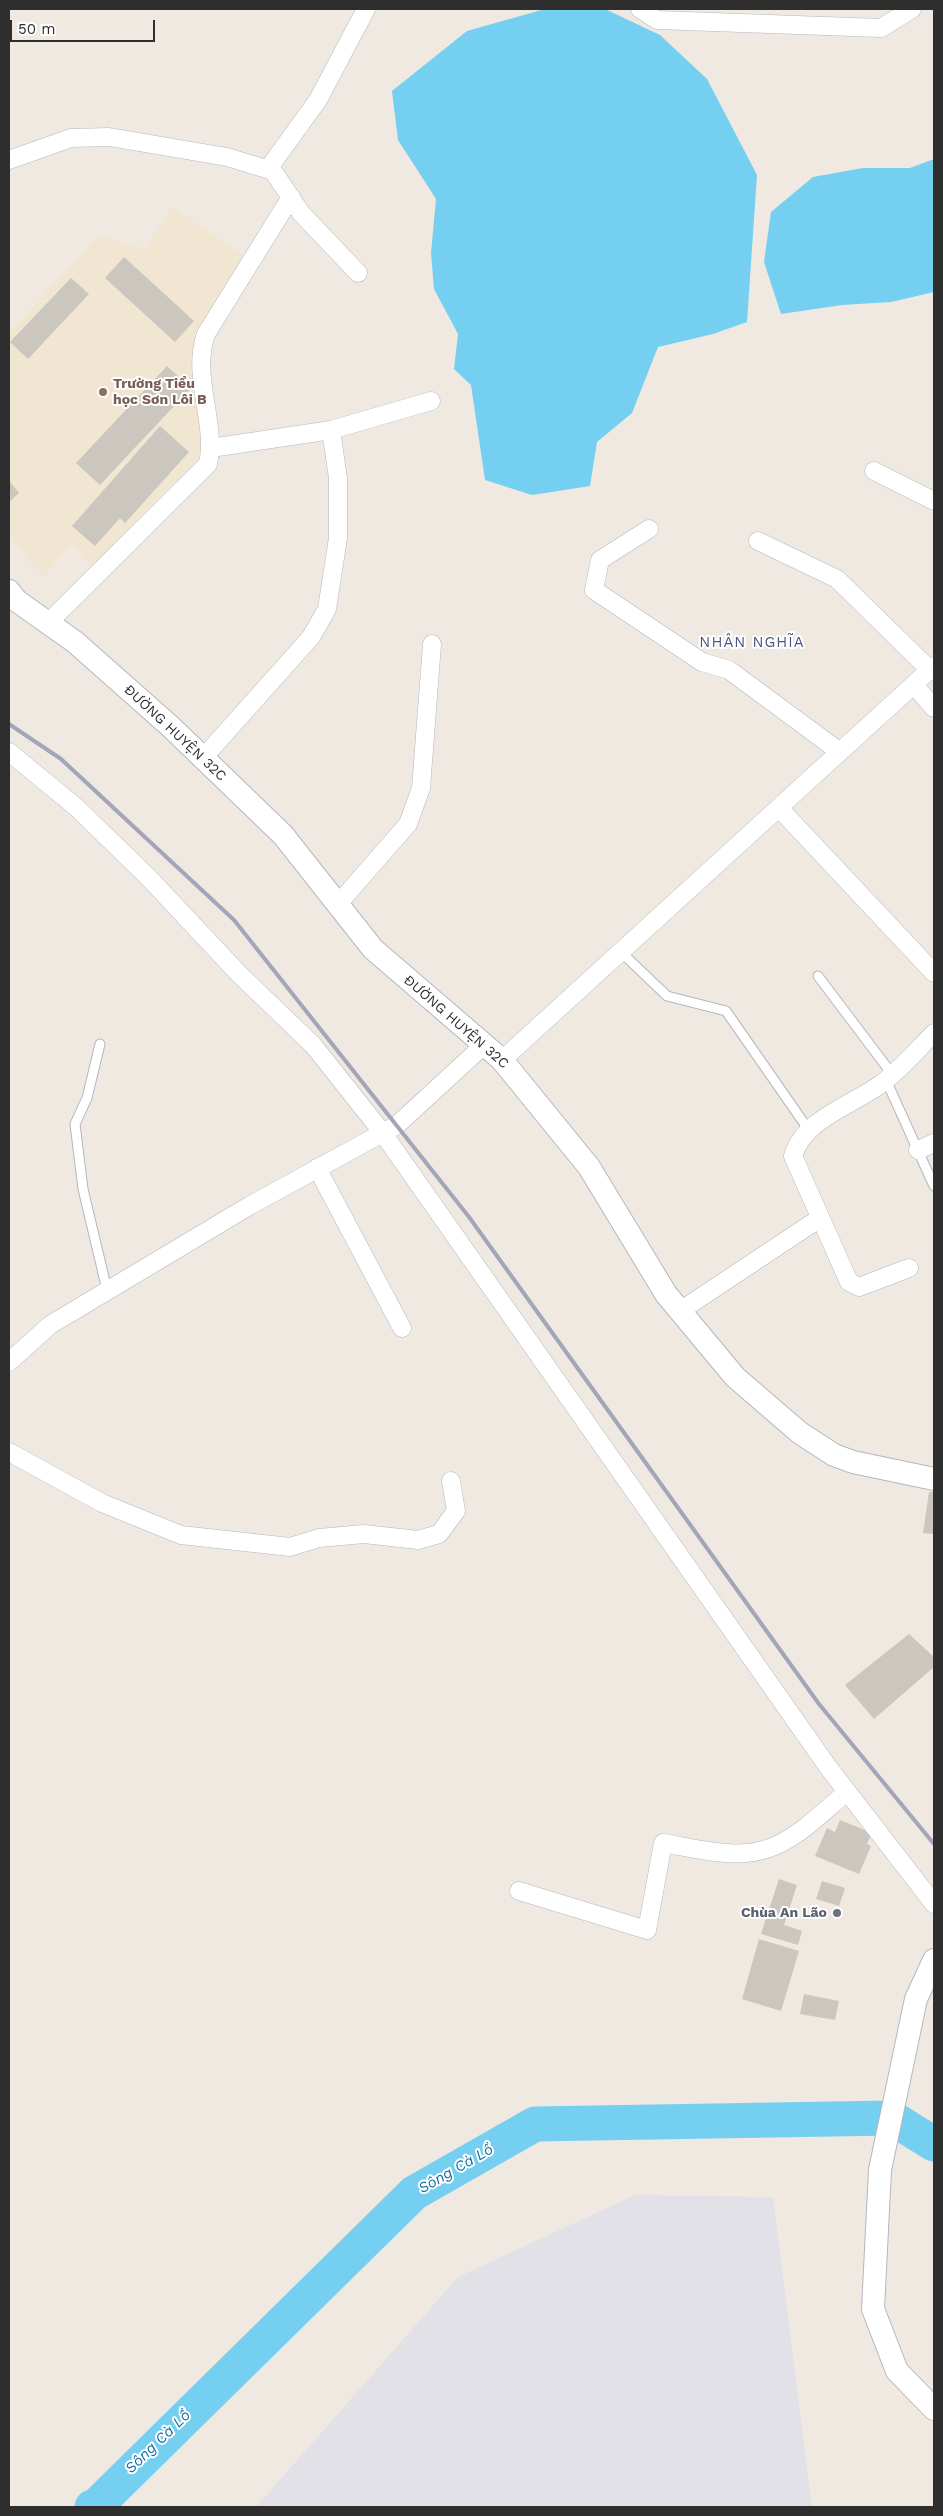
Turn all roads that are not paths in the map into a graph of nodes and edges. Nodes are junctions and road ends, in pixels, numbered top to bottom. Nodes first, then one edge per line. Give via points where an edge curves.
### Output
1 (366, 9) edge
2 (640, 9) edge
3 (912, 9) edge
4 (9, 160) edge
5 (268, 170) junction
6 (291, 197) junction
7 (358, 273) dead end
8 (431, 401) dead end
9 (331, 430) junction
10 (211, 448) junction
11 (874, 472) dead end
12 (934, 501) edge
13 (649, 529) dead end
14 (758, 541) dead end
15 (9, 591) edge
16 (48, 623) junction
17 (432, 644) dead end
18 (932, 668) edge
19 (914, 685) junction
20 (934, 708) edge
21 (9, 752) edge
22 (840, 752) junction
23 (202, 758) junction
24 (779, 808) junction
25 (338, 904) junction
26 (621, 952) junction
27 (934, 973) edge
28 (818, 976) dead end
29 (934, 1033) edge
30 (100, 1044) dead end
31 (484, 1045) junction
32 (502, 1060) junction
33 (889, 1077) junction
34 (808, 1129) junction
35 (382, 1132) junction
36 (934, 1143) edge
37 (918, 1150) junction
38 (317, 1168) junction
39 (934, 1186) edge
40 (820, 1218) junction
41 (909, 1268) dead end
42 (107, 1290) junction
43 (680, 1311) junction
44 (402, 1328) dead end
45 (9, 1362) edge
46 (9, 1452) edge
47 (934, 1479) edge
48 (451, 1481) dead end
49 (847, 1792) junction
50 (518, 1892) dead end
51 (934, 1904) edge
52 (934, 1960) edge
53 (934, 2409) edge

1 - 5 street via 318,100
2 - 3 street via 657,20 881,28
4 - 5 street via 71,138 109,137 227,157
5 - 6 street via 273,171
6 - 7 street via 301,213
6 - 10 street via 201,346 203,393
8 - 9 street
9 - 10 street
9 - 23 street via 338,478 338,538 327,610 311,637
10 - 16 street via 208,464 199,475
11 - 12 street
13 - 22 street via 600,560 594,590 702,662 729,670
14 - 18 street via 837,580
15 - 16 street, ĐƯỜNG HUYỆN 32C via 17,601
16 - 23 street, ĐƯỜNG HUYỆN 32C via 76,642
17 - 25 street via 421,788 408,824
18 - 19 street
19 - 20 street
19 - 22 street
21 - 35 street via 76,807 149,878 240,975 313,1046
22 - 24 street
23 - 25 street, ĐƯỜNG HUYỆN 32C via 283,835
24 - 26 street
24 - 27 street
25 - 31 street, ĐƯỜNG HUYỆN 32C via 373,949
26 - 32 street
26 - 34 lane via 667,996 726,1011
28 - 33 lane
29 - 33 street
30 - 42 lane via 87,1098 76,1119 75,1129 83,1189
31 - 32 street, ĐƯỜNG HUYỆN 32C
31 - 35 street via 396,1125
32 - 43 street, ĐƯỜNG HUYỆN 32C via 589,1167 666,1294
33 - 34 street
33 - 37 lane
34 - 40 street via 794,1156
35 - 38 street
35 - 49 street
36 - 37 street
37 - 39 lane
38 - 42 street
38 - 44 street
40 - 41 street via 849,1282 859,1287
40 - 43 street
42 - 45 street via 50,1325
43 - 47 street, ĐƯỜNG HUYỆN 32C via 735,1378 800,1433 834,1455 853,1462
46 - 48 street via 102,1503 181,1535 290,1547 319,1538 364,1534 418,1540 439,1534 456,1511
49 - 50 street via 790,1837 761,1851 738,1854 663,1843 647,1930
49 - 51 street
52 - 53 street via 916,1999 880,2170 873,2309 897,2371

